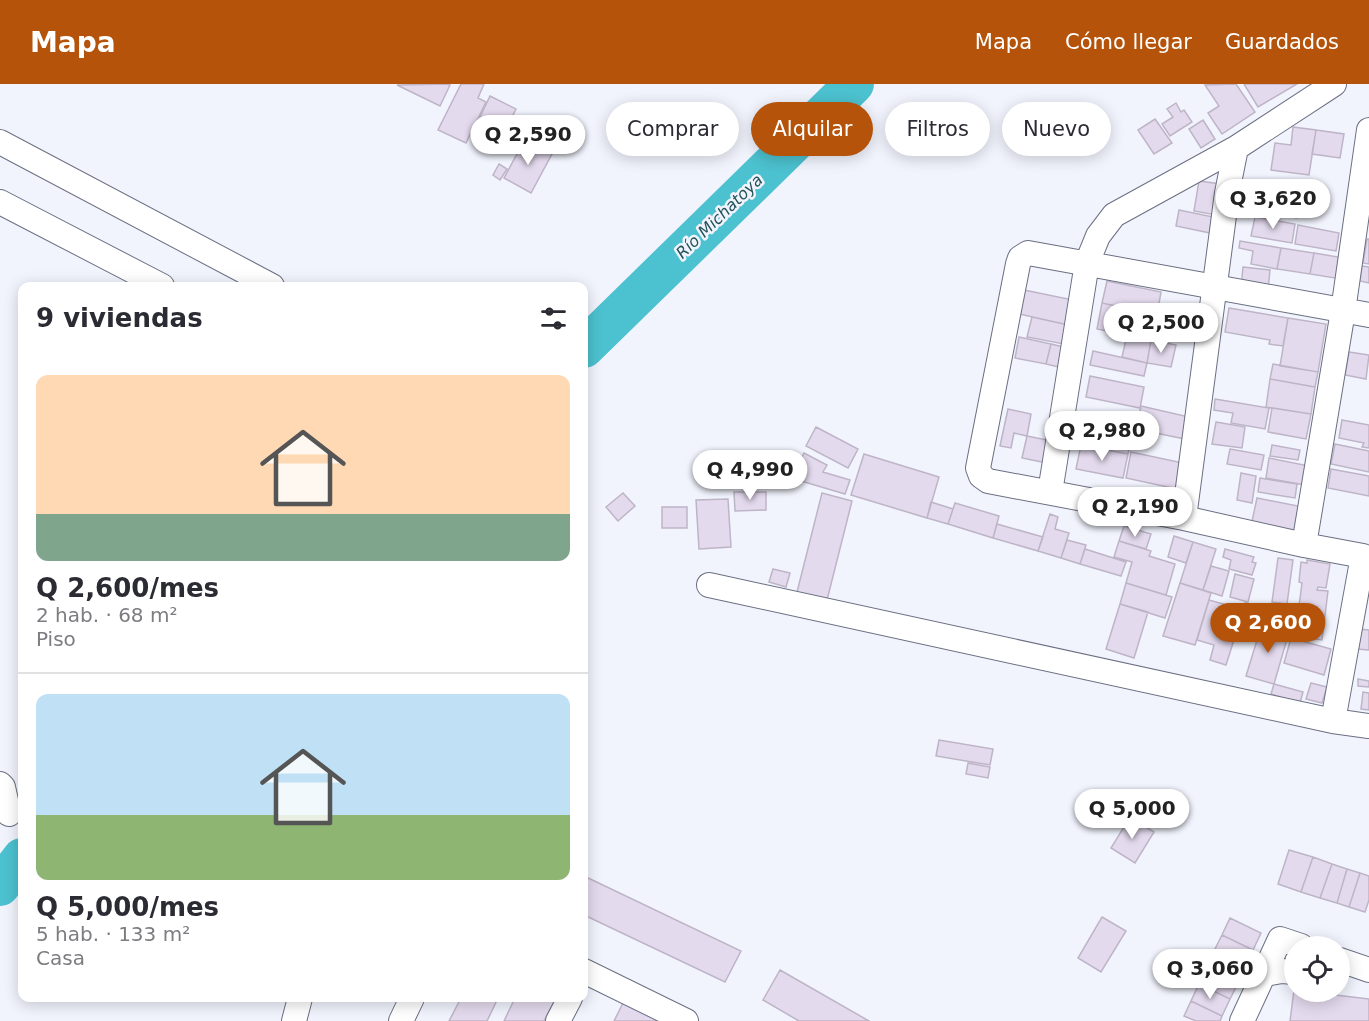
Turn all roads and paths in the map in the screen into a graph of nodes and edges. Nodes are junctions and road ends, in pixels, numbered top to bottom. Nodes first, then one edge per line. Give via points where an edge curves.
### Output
1 (1334, 84) edge
2 (1369, 130) edge
3 (0, 142) edge
4 (1236, 148) junction
5 (0, 202) edge
6 (1087, 263) junction
7 (154, 282) edge
8 (264, 282) edge
9 (1214, 286) junction
10 (1343, 311) junction
11 (1369, 315) edge
12 (1050, 492) junction
13 (1184, 518) junction
14 (1304, 545) junction
15 (1366, 557) edge
16 (709, 585) dead end
17 (1333, 722) junction
18 (1369, 726) edge
19 (0, 784) edge
20 (11, 817) edge
21 (1284, 940) edge
22 (1350, 963) edge
23 (1284, 970) edge
24 (1369, 970) edge
25 (588, 973) edge
26 (1263, 974) junction
27 (1350, 975) edge
28 (1369, 976) edge
29 (410, 1002) edge
30 (568, 1002) edge
31 (401, 1021) edge
32 (558, 1021) edge
33 (686, 1021) edge
34 (1242, 1021) edge

1 - 4 street
2 - 10 street
3 - 8 street
4 - 6 street via 1114,215 1098,236
4 - 9 street
5 - 7 street
6 - 9 street
6 - 12 street
6 - 12 street via 1028,253 1020,258 978,468 988,481
9 - 10 street
9 - 13 street
10 - 11 street
10 - 14 street
12 - 13 street
13 - 14 street
14 - 15 street
15 - 17 street
16 - 17 street
17 - 18 street
19 - 20 street
21 - 26 street via 1280,939
22 - 24 street
23 - 26 street
25 - 33 street
26 - 34 street
27 - 28 street
29 - 31 street
30 - 32 street

